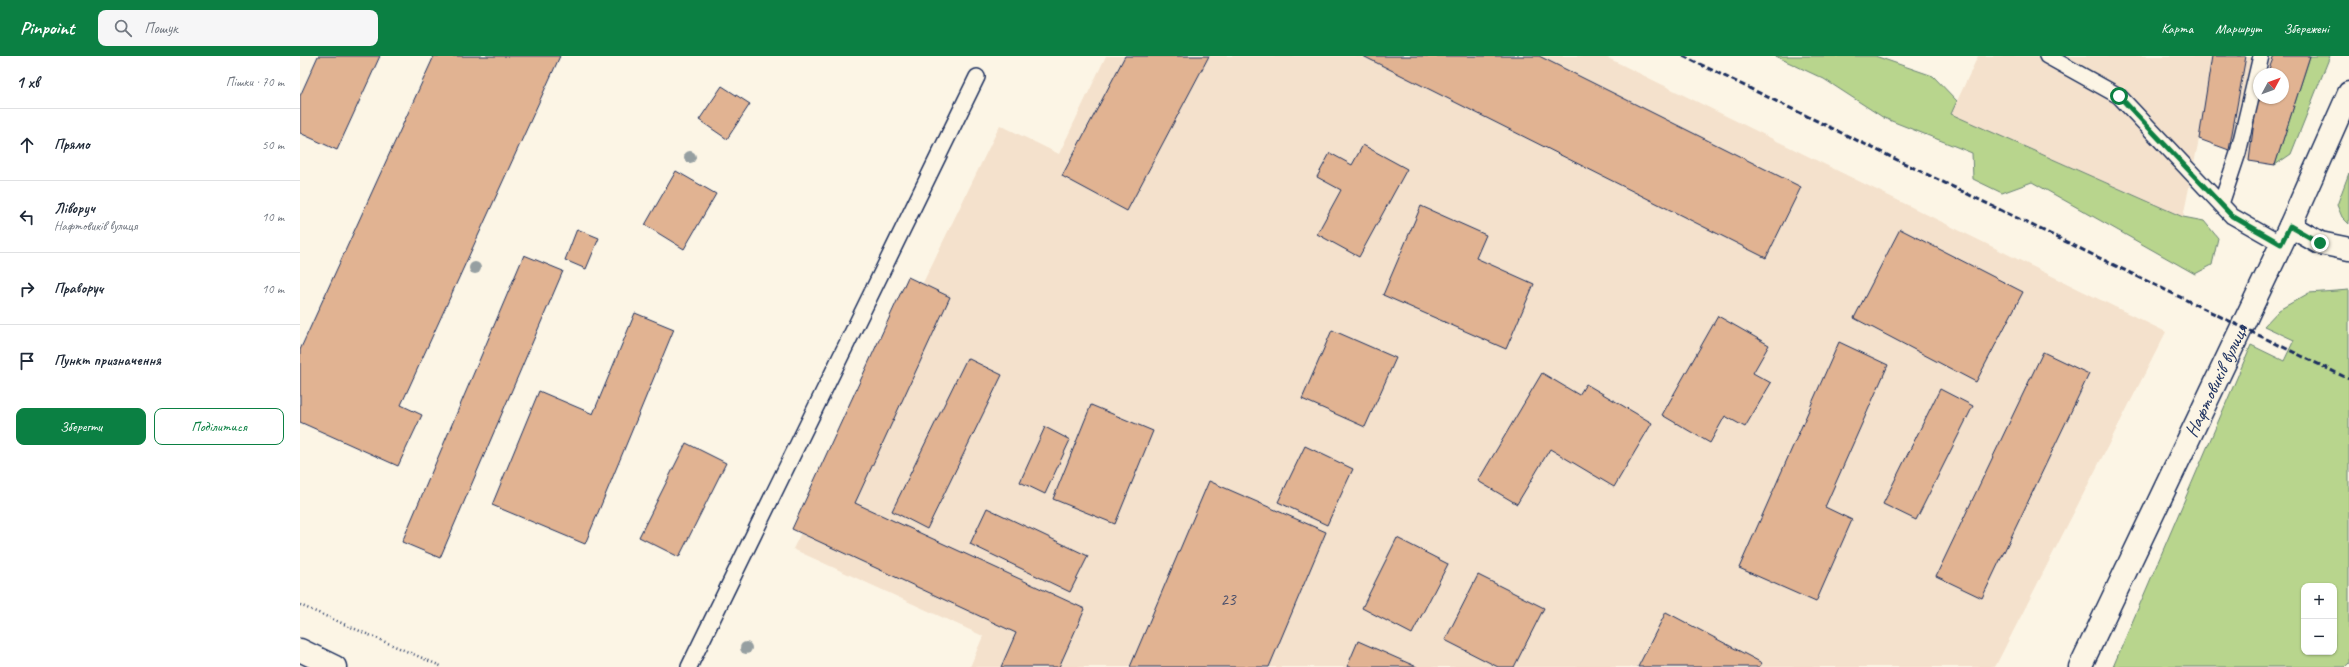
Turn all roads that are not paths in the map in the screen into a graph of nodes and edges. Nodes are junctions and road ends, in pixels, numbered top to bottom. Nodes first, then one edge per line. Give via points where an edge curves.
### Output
1 (2047, 56) edge
2 (2260, 56) edge
3 (977, 77) dead end
4 (2349, 94) edge
5 (2221, 204) junction
6 (2285, 235) junction
7 (2349, 249) edge
8 (300, 650) edge
9 (2090, 657) edge
10 (335, 667) edge
11 (689, 667) edge
12 (2080, 667) edge

1 - 5 lane via 2119,96
2 - 5 lane via 2238,153
3 - 11 lane
4 - 6 street, Нафтовиків вулиця
5 - 6 lane via 2232,216
6 - 7 street
6 - 9 street, Нафтовиків вулиця
8 - 10 street
9 - 12 street, Нафтовиків вулиця

